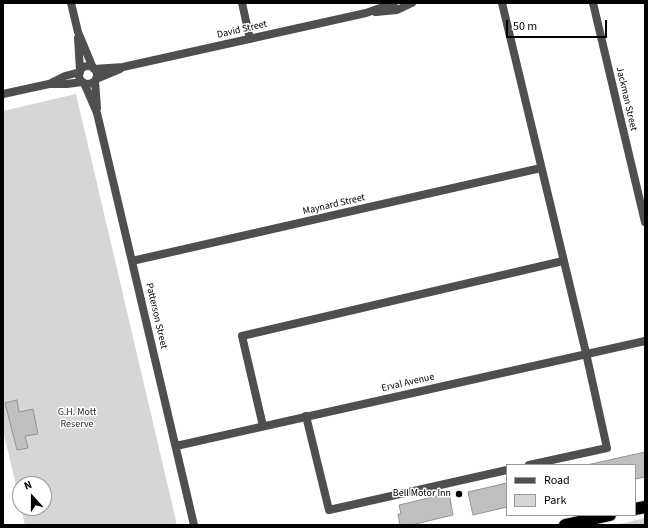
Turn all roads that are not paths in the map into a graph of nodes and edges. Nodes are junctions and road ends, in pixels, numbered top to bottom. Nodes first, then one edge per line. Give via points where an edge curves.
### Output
1 (71, 3) edge
2 (242, 3) edge
3 (394, 3) edge
4 (412, 3) edge
5 (502, 3) edge
6 (593, 3) edge
7 (366, 13) junction
8 (78, 32) junction
9 (250, 39) junction
10 (123, 67) junction
11 (94, 68) junction
12 (80, 71) junction
13 (96, 80) junction
14 (83, 83) junction
15 (49, 84) junction
16 (3, 94) edge
17 (97, 113) junction
18 (540, 168) junction
19 (645, 222) edge
20 (132, 261) junction
21 (563, 261) junction
22 (645, 341) edge
23 (586, 353) junction
24 (306, 416) junction
25 (263, 426) junction
26 (176, 446) junction
27 (534, 464) edge
28 (506, 470) edge
29 (606, 516) edge
30 (194, 525) edge
31 (565, 525) edge

1 - 8 street
2 - 9 street
3 - 7 street, David Street
4 - 7 street, David Street via 397,10
5 - 18 street
6 - 19 street, Jackman Street
7 - 9 street, David Street
8 - 11 street
8 - 12 street
9 - 10 street, David Street
10 - 11 street, David Street
10 - 13 street, David Street
11 - 12 street via 86,66
11 - 13 street via 97,73
12 - 14 street via 79,77
12 - 15 street
13 - 14 street via 90,84
13 - 17 street, Patterson Street
14 - 15 street
14 - 17 street, Patterson Street
15 - 16 street
17 - 20 street, Patterson Street
18 - 20 street, Maynard Street
18 - 21 street
20 - 26 street, Patterson Street
21 - 23 street
21 - 25 street via 242,336
22 - 23 street, Erval Avenue
23 - 24 street, Erval Avenue
23 - 27 street via 607,448
24 - 25 street, Erval Avenue
24 - 28 street via 329,510
25 - 26 street, Erval Avenue
26 - 30 street, Patterson Street
29 - 31 highway

